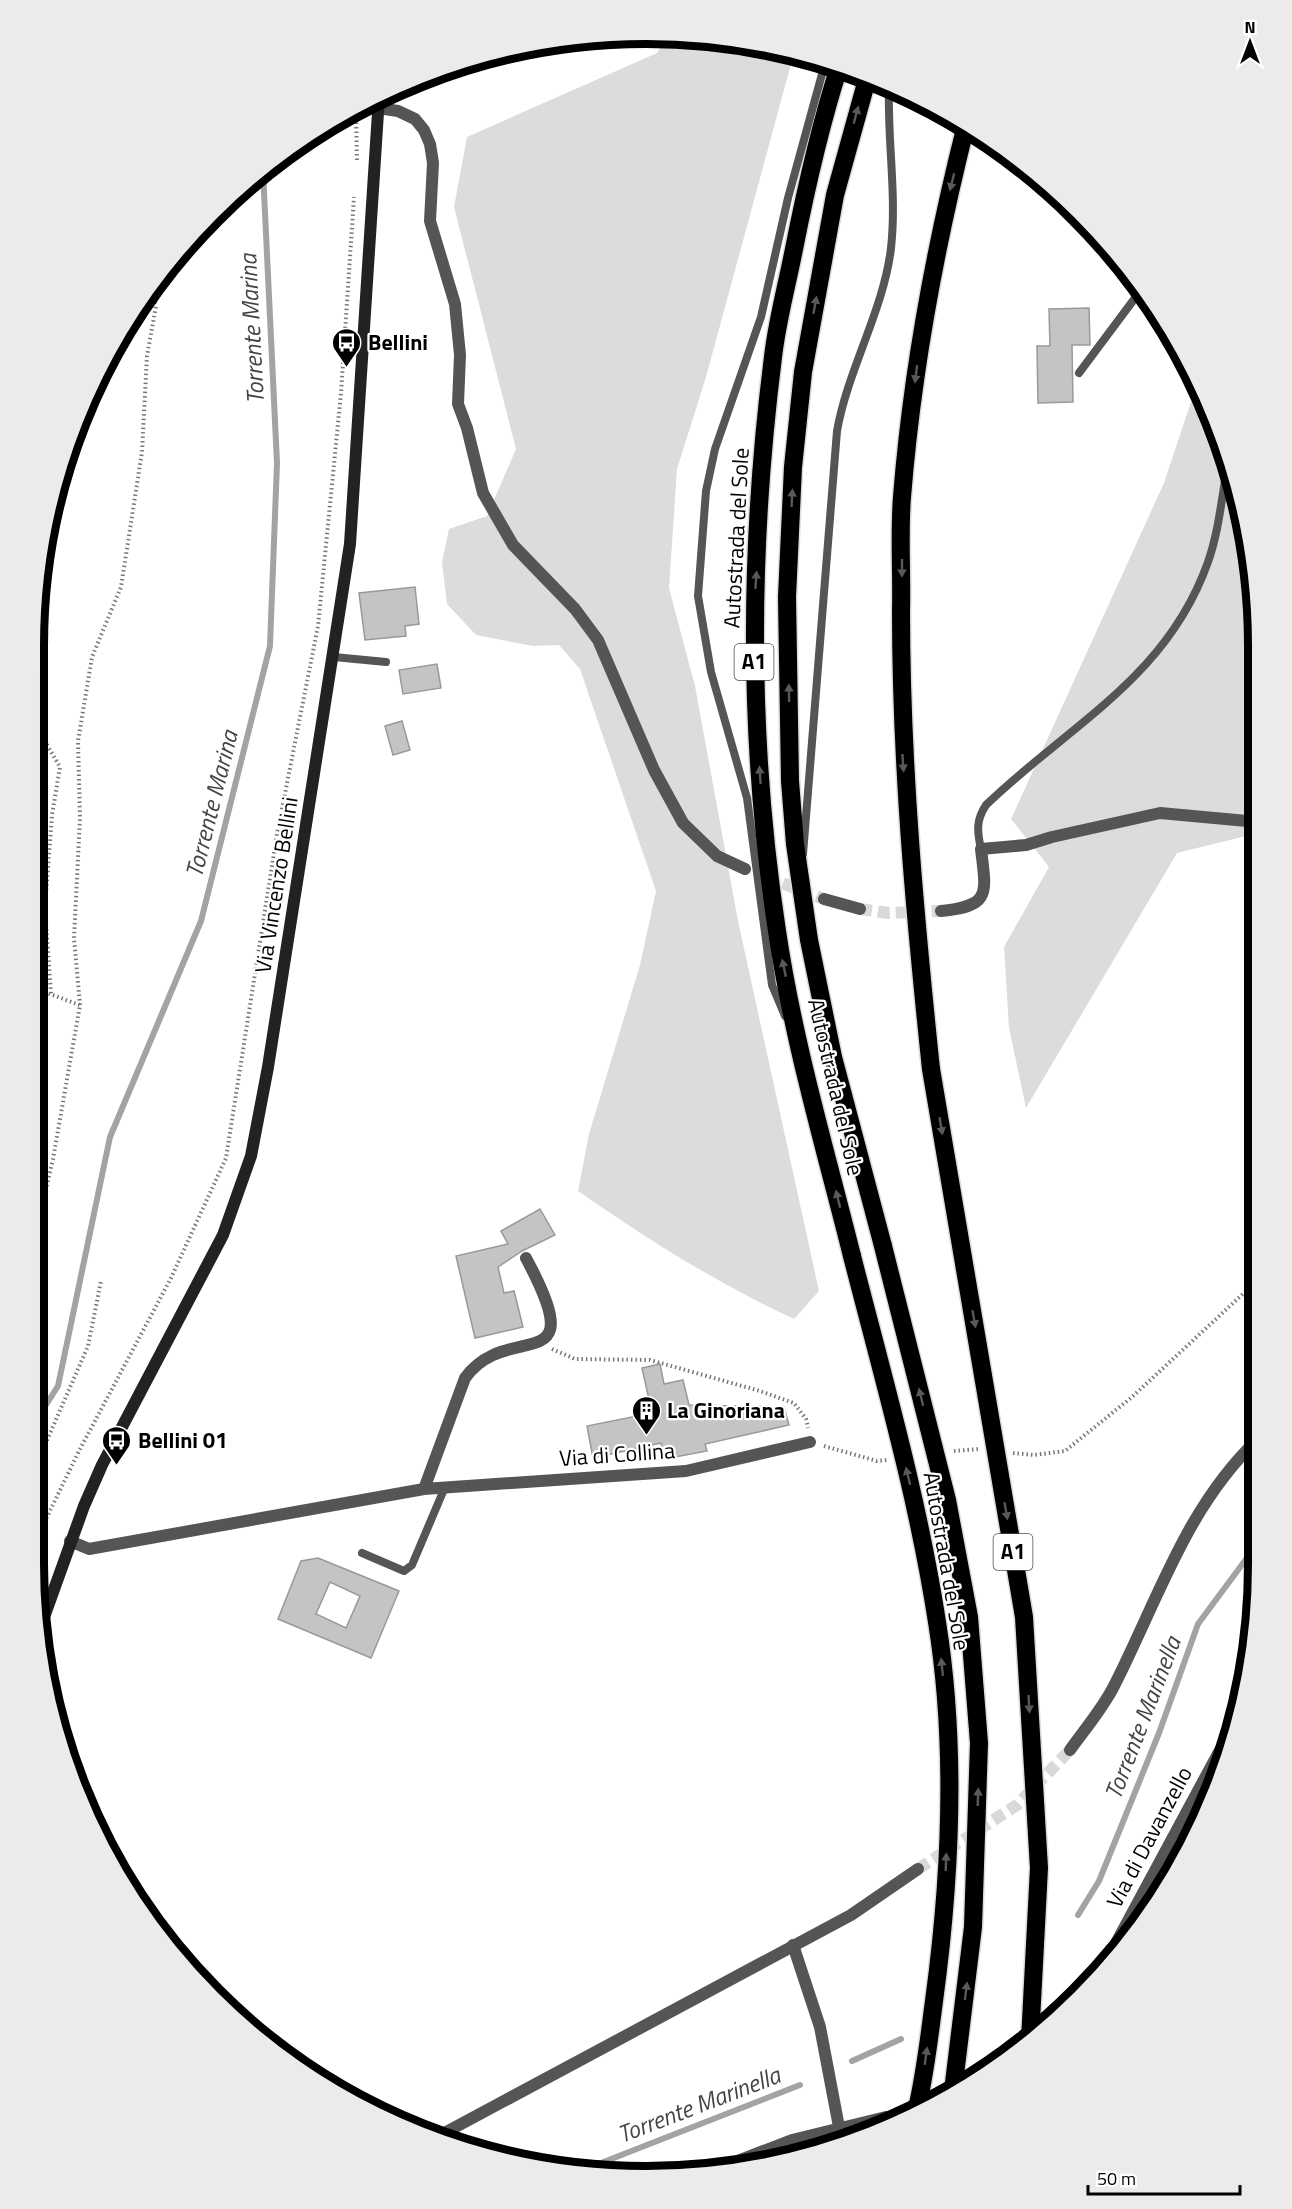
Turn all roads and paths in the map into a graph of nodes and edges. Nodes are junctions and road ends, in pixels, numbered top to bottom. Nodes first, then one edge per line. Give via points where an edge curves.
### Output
1 (823, 70) edge
2 (837, 74) edge
3 (866, 85) edge
4 (889, 95) edge
5 (382, 105) edge
6 (378, 107) edge
7 (356, 118) edge
8 (964, 134) edge
9 (356, 173) dead end
10 (355, 185) dead end
11 (1136, 296) edge
12 (153, 300) edge
13 (1079, 373) dead end
14 (1225, 479) edge
15 (334, 657) junction
16 (386, 662) dead end
17 (44, 742) edge
18 (1248, 821) edge
19 (981, 849) junction
20 (745, 869) dead end
21 (801, 882) junction
22 (824, 899) tunnel mouth
23 (860, 909) tunnel mouth
24 (941, 911) tunnel mouth
25 (44, 992) edge
26 (51, 994) junction
27 (80, 1005) junction
28 (803, 1058) junction
29 (44, 1198) edge
30 (526, 1258) dead end
31 (101, 1281) dead end
32 (810, 1442) dead end
33 (44, 1447) edge
34 (1248, 1448) edge
35 (445, 1487) junction
36 (424, 1489) junction
37 (44, 1530) edge
38 (70, 1541) junction
39 (362, 1553) dead end
40 (46, 1611) edge
41 (1071, 1750) tunnel mouth
42 (1218, 1754) edge
43 (918, 1869) tunnel mouth
44 (1121, 1933) edge
45 (793, 1946) junction
46 (1031, 2026) edge
47 (954, 2081) edge
48 (919, 2099) edge
49 (881, 2118) edge
50 (839, 2127) junction
51 (446, 2132) edge
52 (751, 2156) edge

1 - 28 lane via 761,317 715,449 706,491 698,596 711,672 747,798 772,985
28 -> 2 highway, Autostrada del Sole / A1 via 777,933 766,846 754,665 754,599 773,354 805,194
21 -> 3 highway, Autostrada del Sole / A1 via 790,781 787,597 793,467 803,372 835,195
4 - 21 lane via 891,249 837,432
5 - 20 street via 415,118 430,144 430,221 455,304 460,355 458,404 483,493 513,545 575,609 598,640 654,770 683,823 717,856
6 - 15 main road, Via Vincenzo Bellini via 350,544
7 - 9 path
8 -> 46 highway, A1, bridge via 941,224 919,353 902,499 902,747 931,1069 1024,1617 1039,1868
10 - 37 path via 341,393 318,626 277,834 226,1158 171,1278 60,1491
11 - 13 lane
12 - 27 path via 156,306 147,356 142,452 123,576 92,657 78,741 80,818 74,939
14 - 19 lane via 1209,561 1173,633 1117,696 986,804 977,830
15 - 16 lane
15 - 38 main road, Via Vincenzo Bellini via 251,1156 223,1235 102,1465
17 - 26 path via 60,767 45,908
18 - 19 street via 1160,813 1026,845
19 - 24 street via 985,888 981,898 970,907
47 -> 21 highway, Autostrada del Sole / A1, bridge via 973,1927 980,1743 969,1617 947,1500 833,1057
22 - 23 street
25 - 26 path
26 - 27 path
27 - 29 path
48 -> 28 highway, Autostrada del Sole / A1, bridge via 944,1926 950,1746 938,1623 915,1504
30 - 36 street via 545,1293 552,1318 550,1333 541,1342 493,1354 476,1363 465,1378
31 - 33 path via 88,1346
32 - 35 street, Via di Collina via 686,1471
34 - 41 street via 1202,1506 1113,1688
35 - 36 street, Via di Collina
35 - 39 lane via 412,1565 404,1571
36 - 38 street, Via di Collina via 89,1549
38 - 40 main road, Via Vincenzo Bellini
42 - 44 street, Via di Davanzello
43 - 45 street via 851,1915
45 - 50 street via 820,2027
45 - 51 street
49 - 50 street
50 - 52 street

